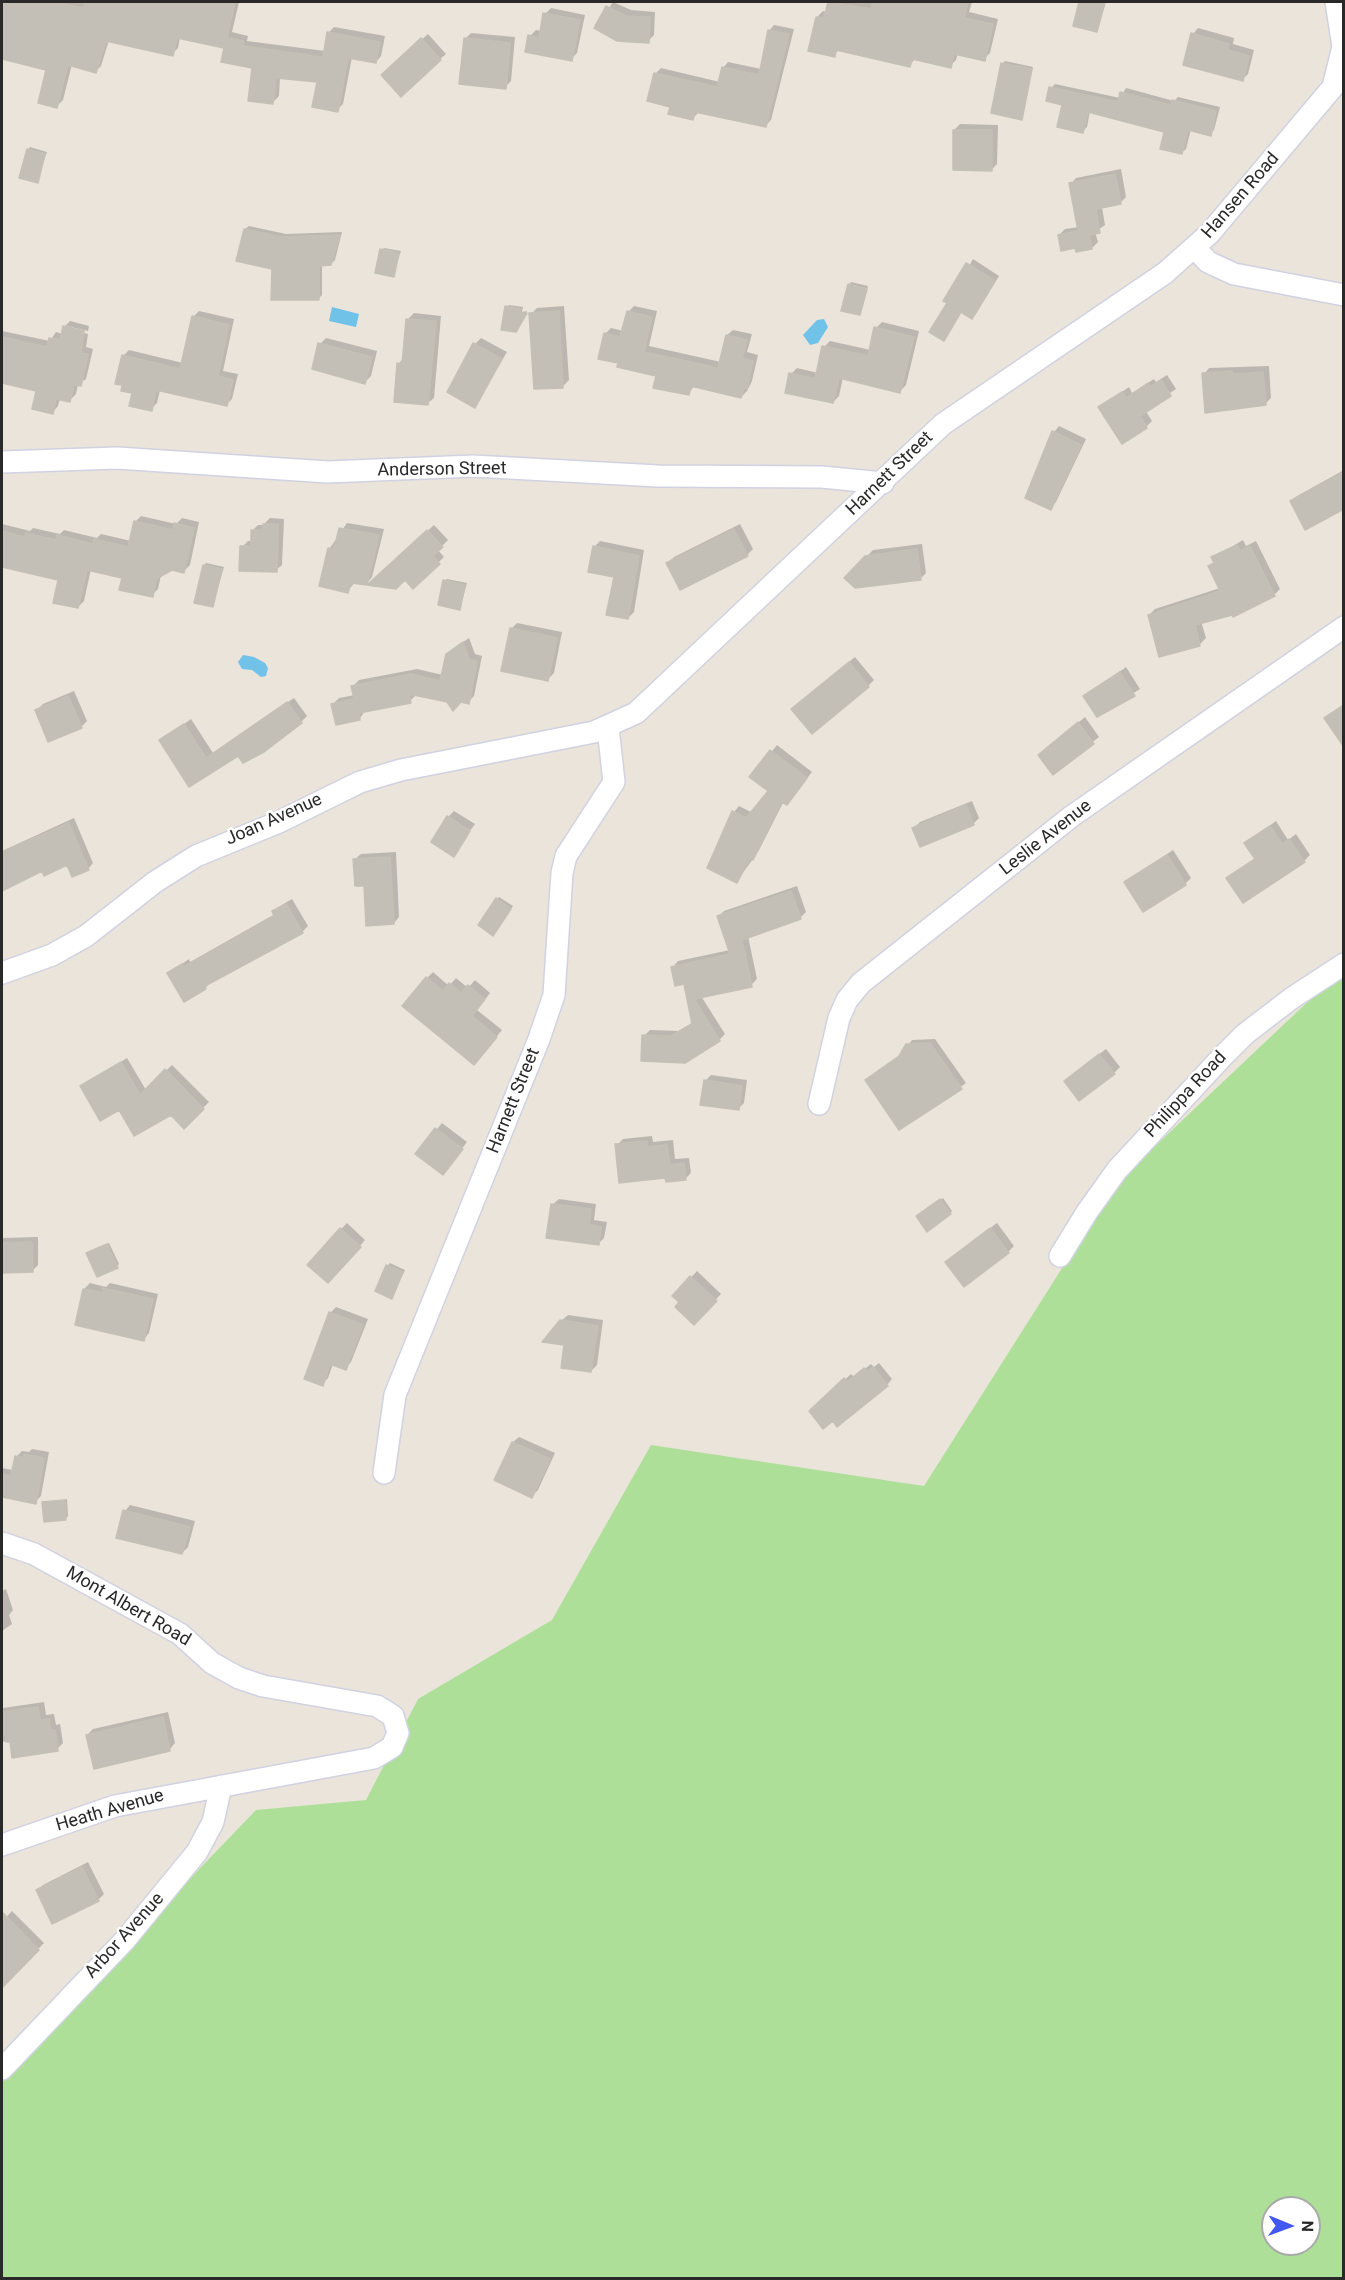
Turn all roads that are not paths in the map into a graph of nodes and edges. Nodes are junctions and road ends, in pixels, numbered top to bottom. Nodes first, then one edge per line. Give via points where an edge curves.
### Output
1 (1336, 2) edge
2 (1195, 248) junction
3 (1344, 296) edge
4 (2, 462) edge
5 (882, 483) junction
6 (1344, 627) edge
7 (608, 728) junction
8 (576, 736) joint
9 (1344, 964) edge
10 (2, 973) edge
11 (819, 1104) dead end
12 (1060, 1256) dead end
13 (384, 1473) dead end
14 (2, 1542) edge
15 (221, 1786) junction
16 (2, 1845) edge
17 (2, 2069) edge

1 - 2 street, Hansen Road via 1343,47 1333,87
2 - 3 street, Hansen Road via 1223,271
2 - 5 street, Harnett Street via 1165,273 959,412
4 - 5 street, Anderson Street via 117,458 328,472 473,466 658,476 822,477
5 - 7 street, Harnett Street via 648,703
6 - 11 street, Leslie Avenue via 1072,816 861,983 839,1018
7 - 8 street, Harnett Street
7 - 13 street, Harnett Street via 614,782 566,856 554,995 540,1039 395,1395
8 - 10 street, Joan Avenue via 401,770 360,782 279,822 196,856 155,882 86,936 52,955
9 - 12 street, Philippa Road via 1311,983 1221,1057 1117,1170
14 - 15 street, Mont Albert Road via 34,1554 180,1634 212,1663 239,1677 263,1686 366,1703 386,1711 396,1721 395,1742 382,1755
15 - 16 street, Heath Avenue via 115,1806
15 - 17 street, Arbor Avenue via 213,1822 197,1852 125,1940

